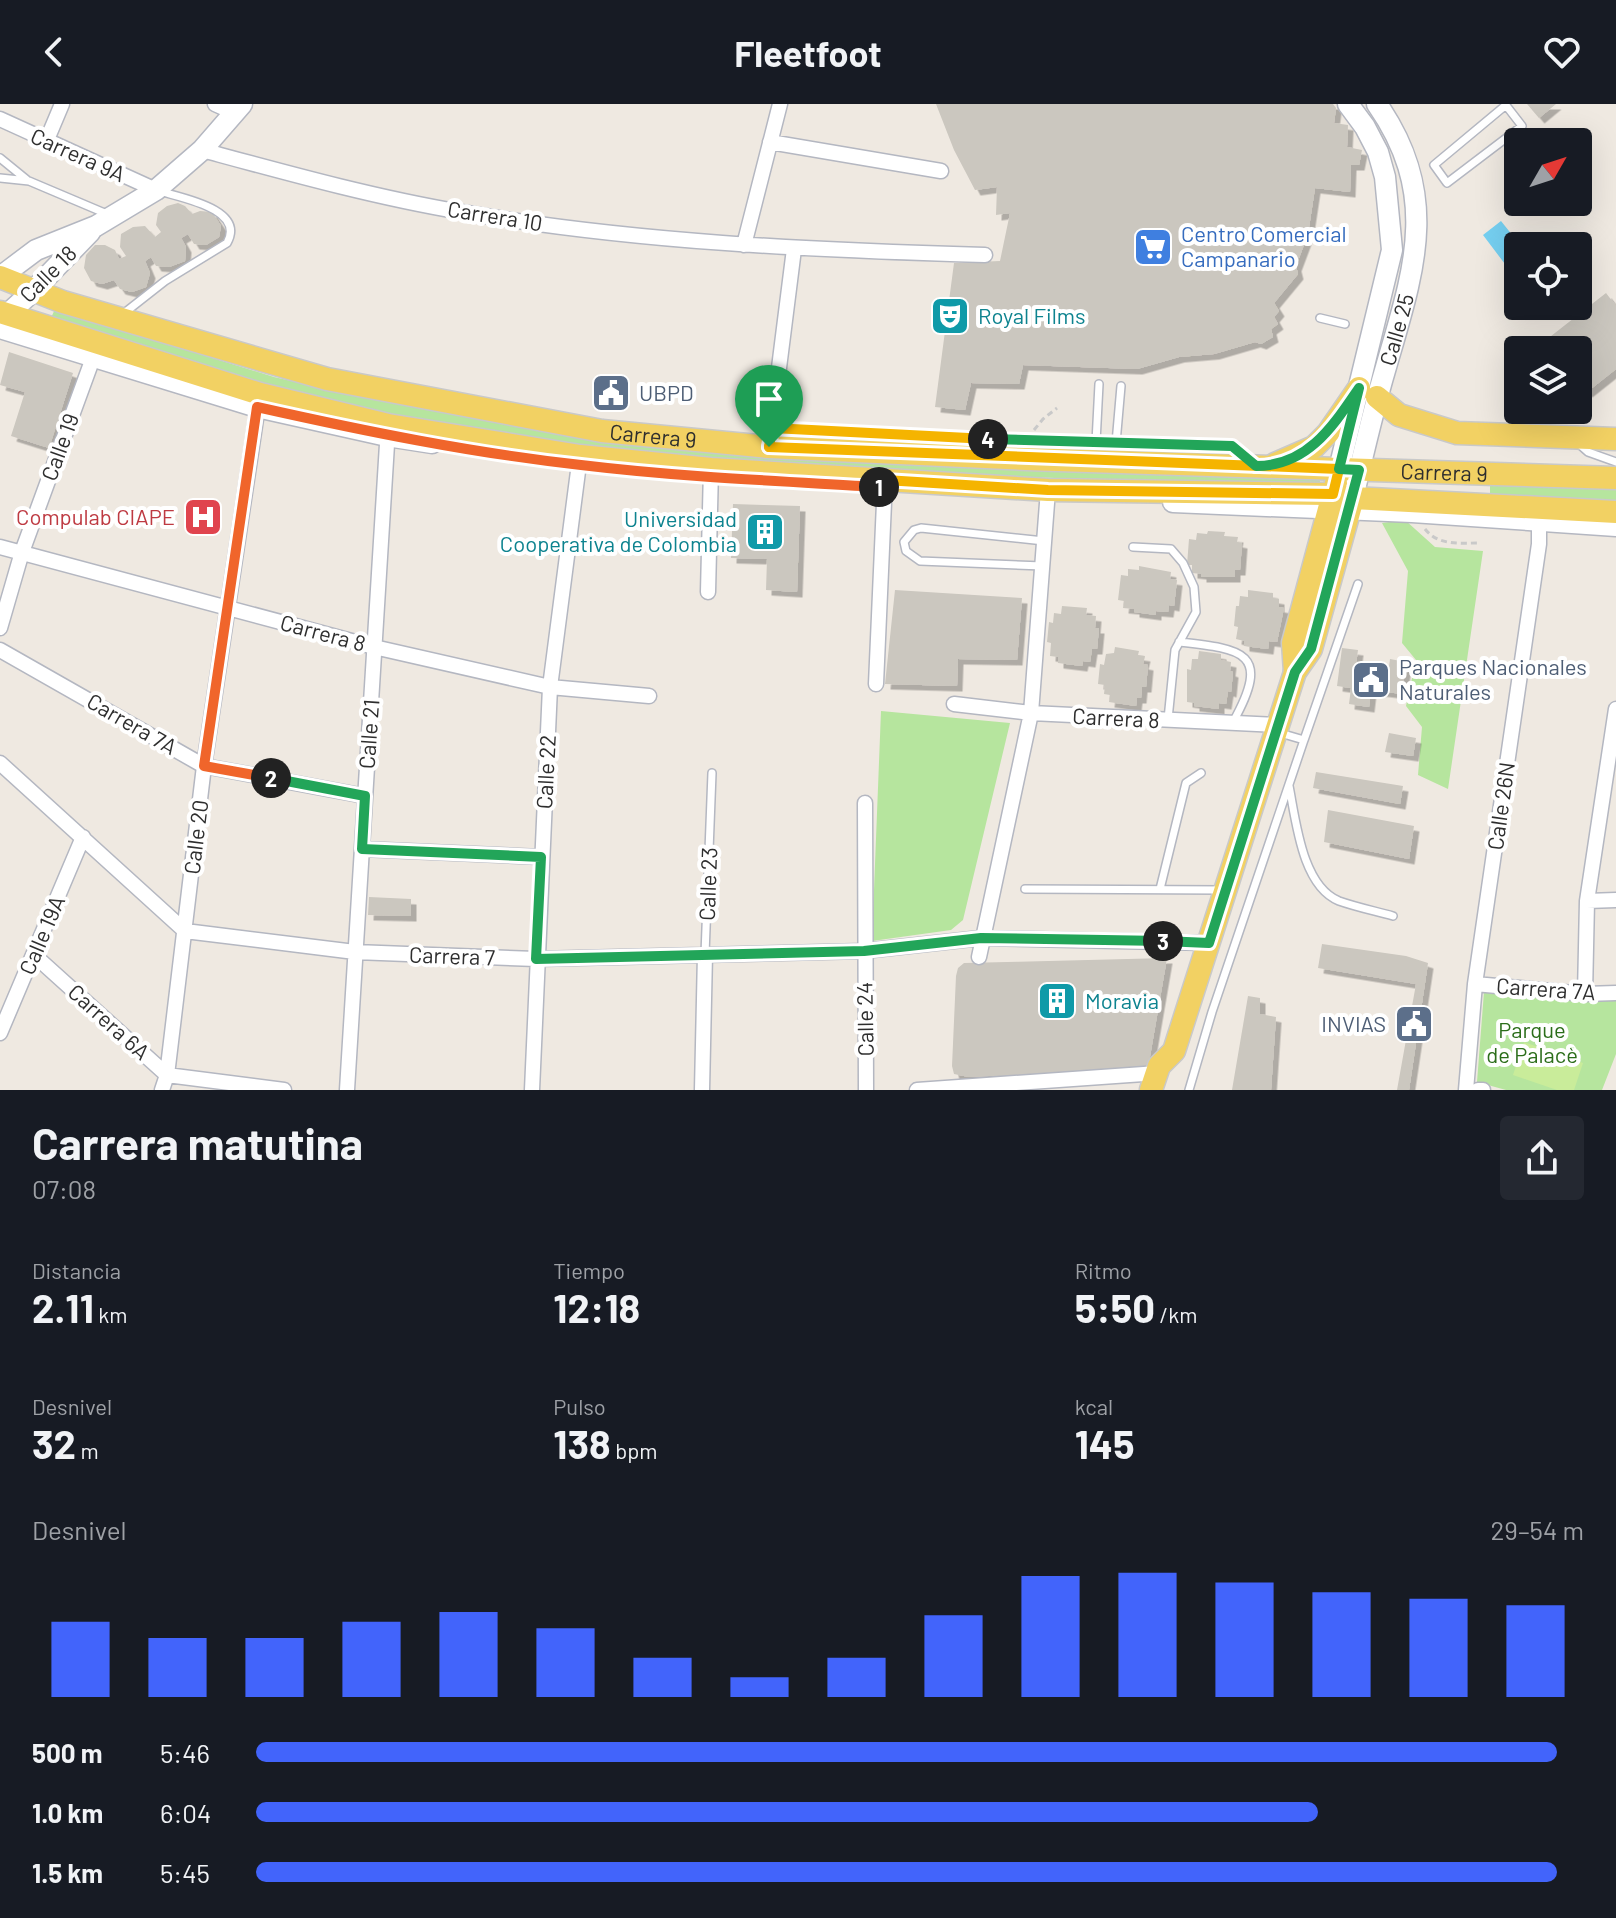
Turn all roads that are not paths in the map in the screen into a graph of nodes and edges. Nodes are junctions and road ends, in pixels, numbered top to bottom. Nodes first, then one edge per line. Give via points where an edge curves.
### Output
1 (62, 104) edge
2 (215, 104) edge
3 (780, 104) edge
4 (1348, 104) edge
5 (1377, 104) edge
6 (1506, 105) edge
7 (239, 109) edge
8 (0, 119) edge
9 (46, 142) junction
10 (770, 142) junction
11 (202, 150) junction
12 (0, 158) edge
13 (0, 166) edge
14 (12, 167) junction
15 (941, 171) dead end
16 (0, 178) edge
17 (29, 181) junction
18 (156, 190) junction
19 (104, 221) junction
20 (744, 245) junction
21 (794, 249) junction
22 (985, 255) dead end
23 (0, 277) edge
24 (32, 292) junction
25 (119, 318) junction
26 (1320, 318) dead end
27 (2, 319) edge
28 (1345, 324) dead end
29 (93, 358) junction
30 (1099, 384) dead end
31 (1121, 386) dead end
32 (1368, 393) junction
33 (258, 401) junction
34 (388, 431) junction
35 (770, 438) junction
36 (1576, 438) junction
37 (1616, 439) edge
38 (1096, 442) junction
39 (1116, 443) junction
40 (580, 461) junction
41 (1616, 462) edge
42 (1263, 466) junction
43 (1349, 470) junction
44 (711, 473) junction
45 (1616, 478) edge
46 (885, 484) junction
47 (1048, 494) junction
48 (1330, 507) junction
49 (1616, 512) edge
50 (1539, 522) junction
51 (1616, 526) edge
52 (1044, 541) junction
53 (0, 547) edge
54 (1133, 547) dead end
55 (22, 552) junction
56 (1043, 566) junction
57 (1358, 584) dead end
58 (708, 592) dead end
59 (227, 607) junction
60 (0, 628) edge
61 (1179, 642) junction
62 (374, 647) junction
63 (0, 650) edge
64 (876, 684) dead end
65 (550, 687) junction
66 (649, 696) dead end
67 (954, 704) dead end
68 (1616, 709) edge
69 (1031, 713) junction
70 (1168, 721) junction
71 (1233, 722) junction
72 (1277, 729) junction
73 (1304, 740) junction
74 (0, 763) edge
75 (204, 766) junction
76 (712, 773) dead end
77 (1201, 773) dead end
78 (1288, 784) junction
79 (365, 796) junction
80 (1609, 798) edge
81 (865, 803) dead end
82 (83, 837) junction
83 (362, 849) junction
84 (541, 857) junction
85 (1025, 889) dead end
86 (1160, 889) junction
87 (1226, 890) junction
88 (1616, 900) edge
89 (1587, 901) junction
90 (1393, 916) dead end
91 (185, 931) junction
92 (981, 938) junction
93 (1209, 943) junction
94 (864, 951) junction
95 (355, 952) junction
96 (705, 954) junction
97 (34, 955) junction
98 (979, 957) dead end
99 (536, 959) junction
100 (1475, 984) junction
101 (1616, 993) edge
102 (1585, 994) junction
103 (0, 1033) edge
104 (164, 1083) edge
105 (1158, 1084) edge
106 (284, 1090) edge
107 (347, 1090) edge
108 (532, 1090) edge
109 (702, 1090) edge
110 (866, 1090) edge
111 (917, 1090) edge
112 (1189, 1090) edge
113 (1476, 1090) edge

1 - 9 street
2 - 7 street
3 - 10 street
4 - 32 street, Calle 25 via 1378,152 1392,250
5 - 32 street, Calle 25 via 1409,168 1417,243 1413,272
6 - 6 lane via 1522,126 1447,183 1434,165
7 - 11 street
8 - 9 street, Carrera 9A
9 - 18 street, Carrera 9A
10 - 15 street
10 - 20 street
11 - 18 street
11 - 20 street, Carrera 10 via 460,212
12 - 14 lane
13 - 14 lane
14 - 17 lane
16 - 17 lane
17 - 19 lane
18 - 19 street
18 - 25 lane via 220,211 233,234
19 - 23 street, Calle 18 via 36,250
19 - 24 street, Calle 18
20 - 21 street, Carrera 10
21 - 22 street, Carrera 10
21 - 35 street
23 - 24 main road, Carrera 9
24 - 25 main road, Carrera 9
24 - 27 street, Calle 18
25 - 35 main road, Carrera 9 via 327,379 602,431
26 - 28 lane
27 - 29 street
27 - 33 main road, Carrera 9
29 - 33 street
29 - 55 street, Calle 19
30 - 38 lane
31 - 39 lane
32 - 36 main road via 1399,415 1457,433
32 - 42 main road via 1314,447
32 - 43 street, Calle 25
33 - 34 main road, Carrera 9
33 - 59 street, Calle 20
34 - 40 main road, Carrera 9
34 - 62 street, Calle 21
35 - 38 lane
35 - 42 main road, Carrera 9
36 - 37 main road
36 - 41 lane via 1588,452
38 - 39 lane
39 - 42 lane via 1232,446
40 - 44 main road, Carrera 9
40 - 65 street, Calle 22
42 - 43 main road, Carrera 9
43 - 45 main road, Carrera 9
43 - 48 main road, Calle 25
44 - 46 main road, Carrera 9
44 - 58 street
46 - 47 main road, Carrera 9
46 - 64 street
47 - 48 street
47 - 48 main road, Carrera 9 via 1271,493
47 - 52 street
48 - 49 main road, Carrera 9
48 - 50 street
48 - 72 main road, Calle 25 via 1311,649 1295,672
50 - 51 street
50 - 100 street, Calle 26N
52 - 56 street
52 - 56 lane via 921,528 904,542 906,551 920,561
53 - 55 street, Carrera 8
54 - 61 lane via 1171,549 1183,563 1194,587 1196,612
55 - 59 street, Carrera 8
55 - 60 street, Calle 19
56 - 69 street
57 - 73 lane
59 - 62 street, Carrera 8
59 - 75 street, Calle 20
61 - 70 lane
61 - 71 lane via 1226,647 1246,658 1252,667 1250,682
62 - 65 street, Carrera 8
62 - 79 street, Calle 21
63 - 75 street, Carrera 7A
65 - 66 street, Carrera 8
65 - 84 street, Calle 22
67 - 69 street, Carrera 8
68 - 80 street
69 - 70 street, Carrera 8
69 - 92 street
70 - 71 street, Carrera 8
71 - 72 street, Carrera 8
72 - 73 lane
72 - 87 main road, Calle 25
73 - 78 lane
74 - 82 street
75 - 79 street, Carrera 7A
75 - 91 street, Calle 20
76 - 96 lane, Calle 23
77 - 86 lane via 1186,783
78 - 90 lane via 1304,854 1319,888 1337,900
78 - 112 lane
79 - 83 street, Calle 21
80 - 89 street
81 - 94 street, Calle 24
82 - 91 street
82 - 97 street, Calle 19A
83 - 84 street
83 - 95 street, Calle 21
84 - 99 street, Calle 22
85 - 86 lane
86 - 87 lane
87 - 93 main road, Calle 25
88 - 89 street
89 - 102 street
91 - 95 street, Carrera 7
91 - 104 street, Calle 20
92 - 93 street, Carrera 7
92 - 94 street, Carrera 7
92 - 98 street
93 - 105 main road, Calle 25 via 1172,1070
94 - 96 street, Carrera 7
94 - 110 street, Calle 24
95 - 99 street, Carrera 7
95 - 107 street, Calle 21
96 - 99 street, Carrera 7
96 - 109 street, Calle 23
97 - 103 street, Calle 19A
97 - 104 street, Carrera 6A
99 - 108 street, Calle 22
100 - 102 street, Carrera 7A
100 - 113 street, Calle 26N
101 - 102 street, Carrera 7A
104 - 106 street, Carrera 6A
105 - 111 street

